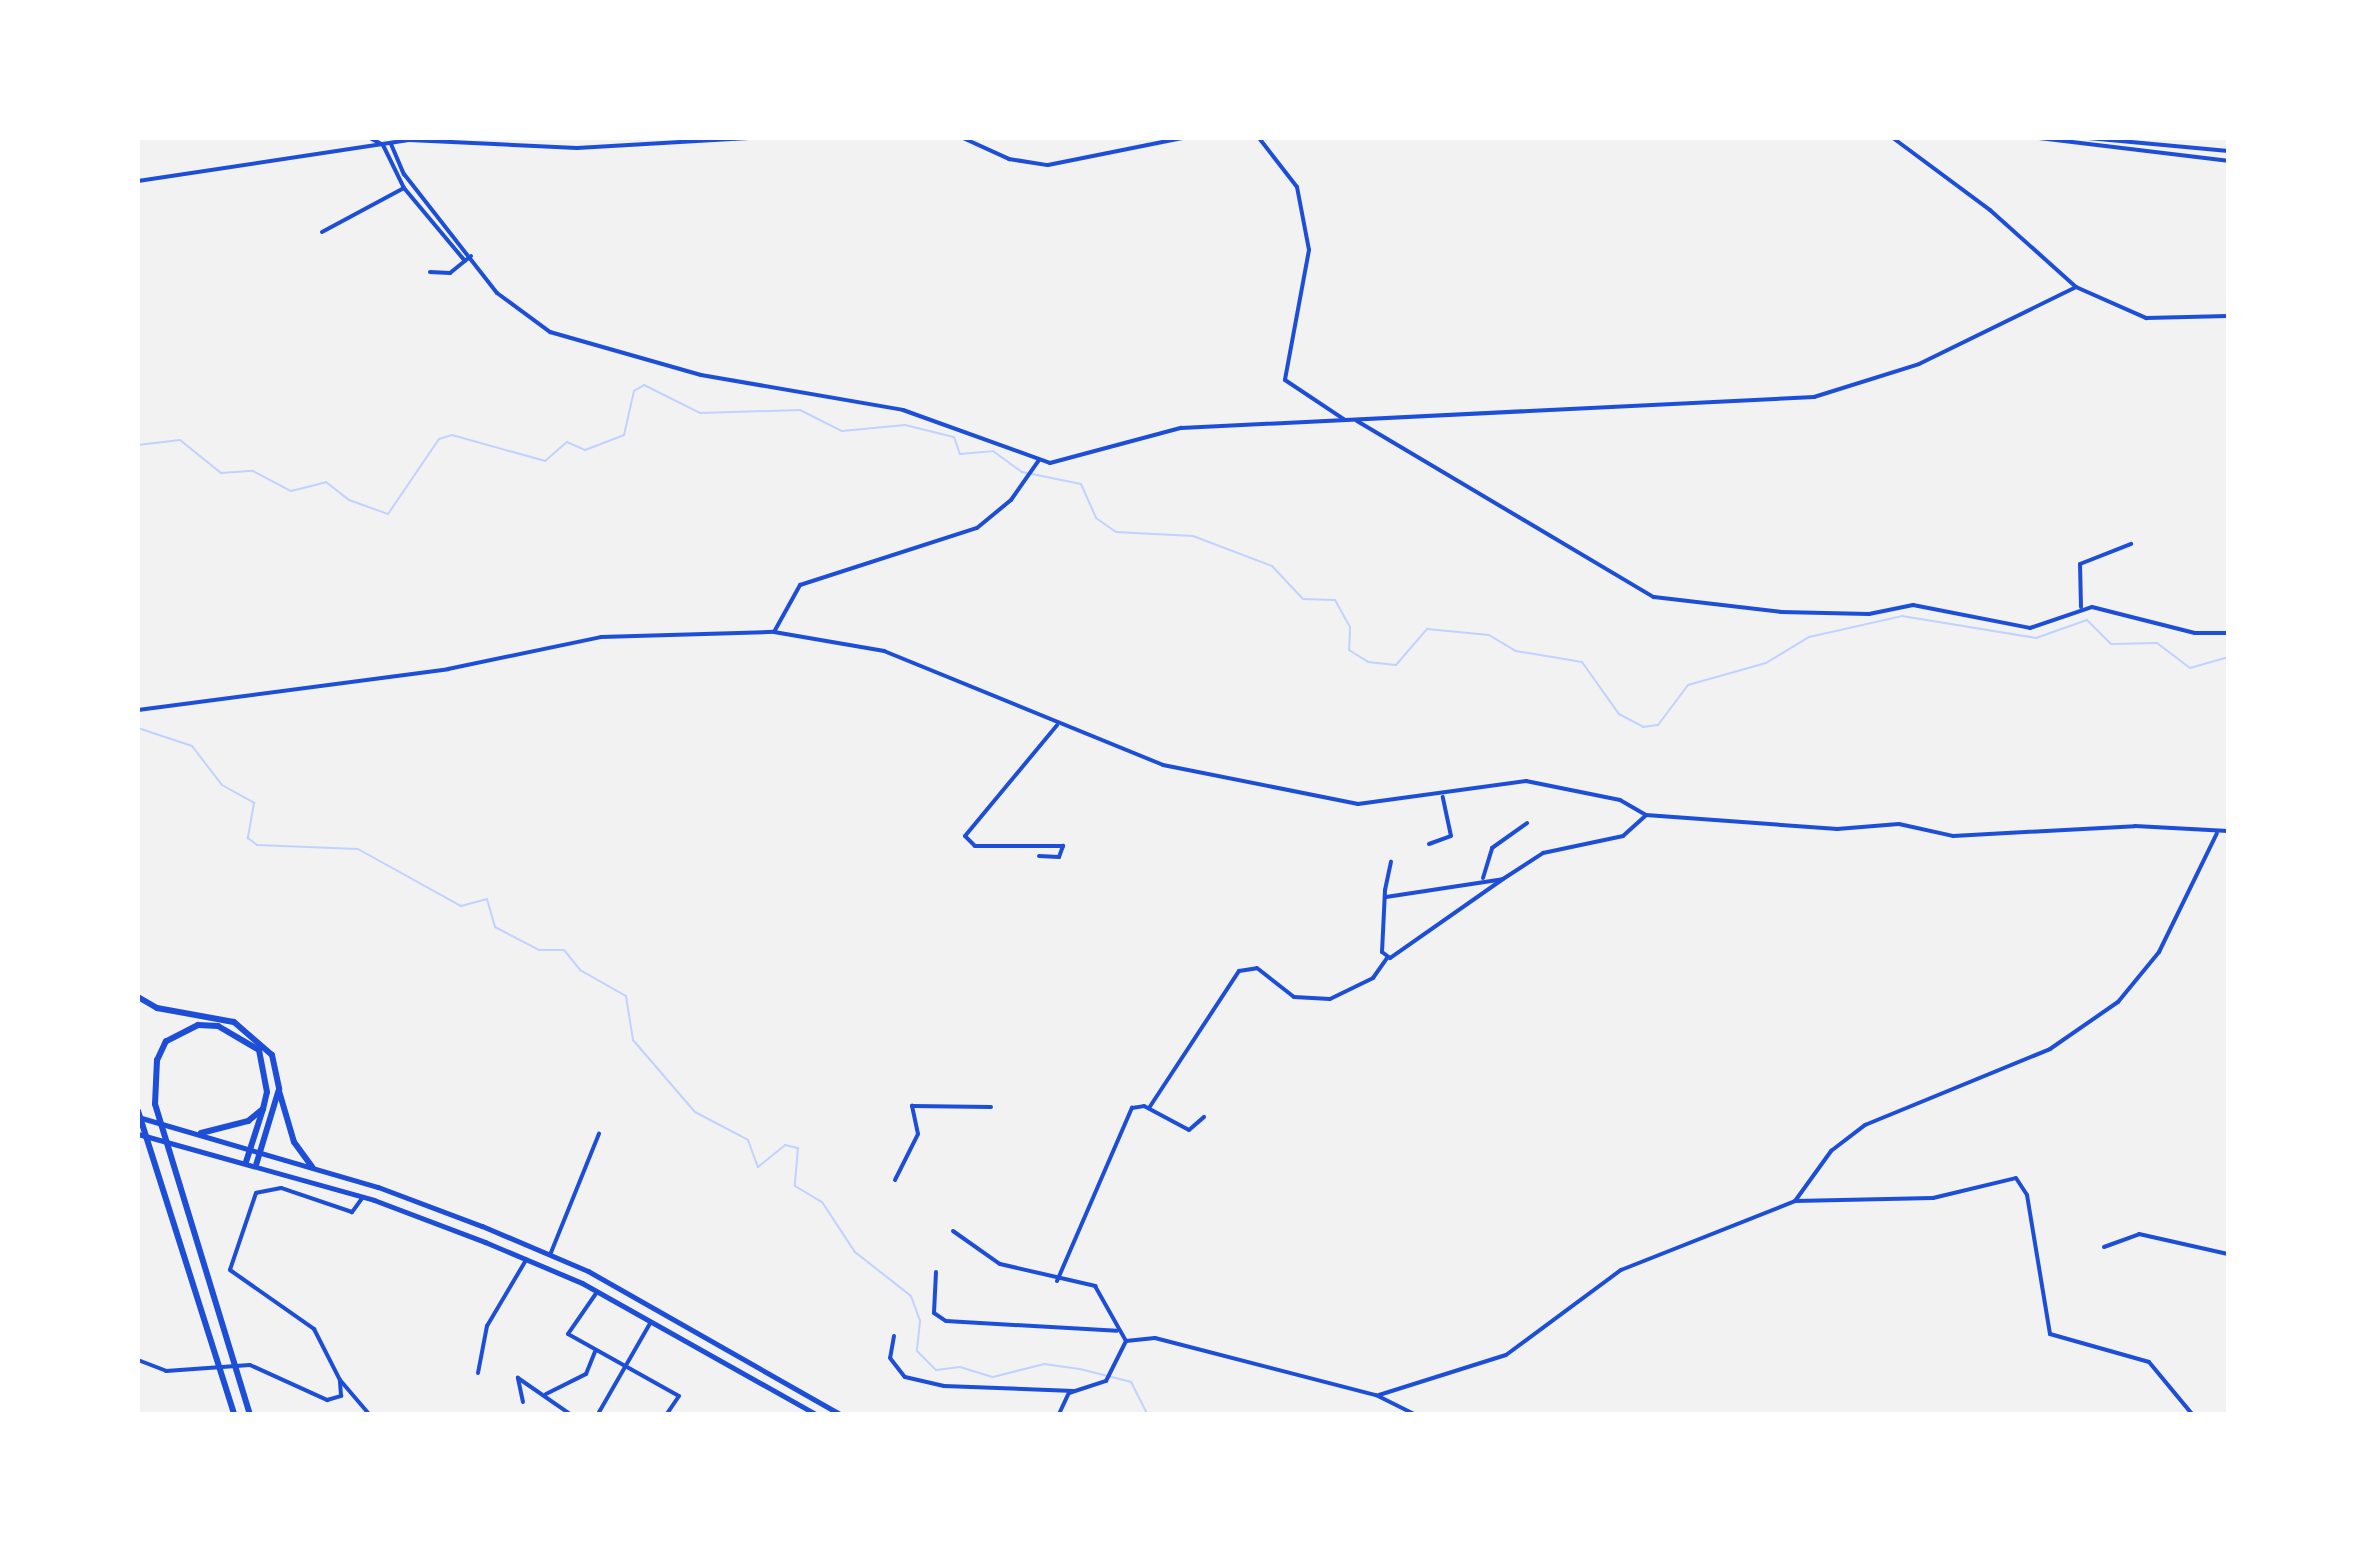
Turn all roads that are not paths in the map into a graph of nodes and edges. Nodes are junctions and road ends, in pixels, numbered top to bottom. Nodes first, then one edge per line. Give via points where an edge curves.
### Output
1 (370, 138) edge
2 (749, 138) edge
3 (963, 138) edge
4 (1182, 138) edge
5 (1259, 138) edge
6 (1893, 138) edge
7 (2039, 138) edge
8 (2088, 138) edge
9 (391, 144) junction
10 (383, 145) junction
11 (2228, 151) edge
12 (2228, 161) edge
13 (138, 181) edge
14 (404, 188) junction
15 (322, 232) dead end
16 (471, 256) junction
17 (465, 261) junction
18 (430, 272) dead end
19 (2076, 287) junction
20 (2228, 316) edge
21 (1357, 421) junction
22 (1347, 422) junction
23 (1039, 460) junction
24 (2131, 544) dead end
25 (2081, 607) junction
26 (774, 632) junction
27 (2228, 633) edge
28 (138, 710) edge
29 (1057, 725) junction
30 (1443, 797) junction
31 (1646, 815) junction
32 (1527, 823) dead end
33 (2228, 831) edge
34 (2217, 833) junction
35 (1429, 844) dead end
36 (1039, 856) dead end
37 (1391, 862) dead end
38 (1483, 878) junction
39 (1503, 879) junction
40 (1386, 897) junction
41 (1387, 958) junction
42 (138, 997) edge
43 (279, 1089) junction
44 (991, 1107) dead end
45 (1149, 1108) junction
46 (263, 1109) junction
47 (138, 1111) edge
48 (138, 1117) edge
49 (1204, 1117) dead end
50 (201, 1133) junction
51 (138, 1134) edge
52 (599, 1134) dead end
53 (250, 1148) junction
54 (260, 1151) junction
55 (246, 1162) junction
56 (256, 1165) junction
57 (312, 1167) junction
58 (895, 1180) dead end
59 (363, 1197) junction
60 (1795, 1201) junction
61 (953, 1231) dead end
62 (2104, 1247) dead end
63 (2228, 1254) edge
64 (550, 1255) junction
65 (526, 1260) junction
66 (936, 1272) dead end
67 (1057, 1281) junction
68 (597, 1292) junction
69 (651, 1322) junction
70 (1117, 1331) junction
71 (894, 1336) dead end
72 (1126, 1341) junction
73 (595, 1352) junction
74 (138, 1360) edge
75 (626, 1368) junction
76 (478, 1373) dead end
77 (340, 1380) junction
78 (1074, 1391) junction
79 (546, 1394) junction
80 (1376, 1395) junction
81 (523, 1402) dead end
82 (234, 1414) edge
83 (250, 1414) edge
84 (369, 1414) edge
85 (570, 1414) edge
86 (598, 1414) edge
87 (667, 1414) edge
88 (815, 1414) edge
89 (840, 1414) edge
90 (1059, 1414) edge
91 (1414, 1414) edge
92 (2192, 1414) edge

1 - 10 street
2 - 9 street via 601,148 494,139
3 - 4 street via 1009,159 1048,165
5 - 22 street via 1297,187 1309,250 1285,380
6 - 19 street via 1990,210
7 - 12 street
8 - 11 street
9 - 10 street
9 - 16 street via 404,174
10 - 13 street
10 - 14 street
14 - 15 street
14 - 17 street
16 - 17 street
16 - 23 street via 519,314 567,339 701,375 903,410
17 - 18 street via 450,273
19 - 20 street via 2146,318
19 - 21 street via 1919,364 1814,397
21 - 22 street
21 - 25 street via 1654,597 1781,612 1869,614 1913,605 2030,628
22 - 23 street via 1181,428 1062,462
23 - 26 street via 1011,500 977,528 800,585
24 - 25 street via 2080,564
25 - 27 street via 2195,633
26 - 28 street via 601,637 448,669
26 - 29 street via 884,651
29 - 30 street via 1163,765 1279,793 1358,804
29 - 36 street via 965,836 975,846 1063,846 1059,857
30 - 31 street via 1493,784 1549,782 1620,800
30 - 35 street via 1451,836
31 - 34 street via 1837,829 1899,824 1953,836 2135,826
31 - 39 street via 1623,836 1543,853
32 - 38 street via 1492,848
33 - 34 street
34 - 60 street via 2159,952 2118,1002 2050,1049 1865,1125 1831,1151
37 - 40 street
38 - 39 street
38 - 40 street
39 - 41 street
40 - 41 street
41 - 45 street via 1373,978 1330,999 1294,997 1257,968 1239,971
42 - 43 highway via 157,1008 234,1022 256,1035 272,1055
43 - 54 highway
43 - 57 highway via 289,1132
44 - 58 street via 939,1101 912,1106 918,1134
45 - 49 street via 1189,1130
45 - 67 street via 1132,1108
46 - 50 highway via 232,1129
46 - 53 highway
46 - 83 highway via 269,1076 259,1050 208,1026 166,1041 157,1060 155,1104
47 - 82 highway
48 - 50 main road
50 - 53 main road
51 - 55 main road
52 - 64 street
53 - 54 main road
53 - 55 highway
54 - 56 highway
54 - 57 main road
55 - 56 main road
56 - 59 main road
57 - 64 main road
59 - 65 main road
59 - 77 street via 352,1212 281,1188 256,1193 230,1270 314,1329
60 - 80 street via 1621,1270 1506,1355
60 - 92 street via 1933,1198 2020,1179 2050,1334 2149,1362
61 - 67 street via 990,1259
62 - 63 street via 2139,1234
64 - 89 main road
65 - 68 main road
65 - 76 street via 487,1326
66 - 70 street via 934,1313 946,1321
67 - 70 street via 1095,1286
68 - 69 main road
68 - 73 street via 568,1334
69 - 75 street
69 - 88 main road
70 - 72 street
71 - 78 street via 890,1358 905,1377 944,1386
72 - 78 street via 1106,1381
72 - 80 street via 1172,1339
73 - 75 street
73 - 79 street via 586,1374
74 - 77 street via 166,1371 250,1365 327,1400 341,1396
75 - 86 street
75 - 87 street via 679,1396
77 - 84 street
78 - 90 street
79 - 81 street via 518,1378
79 - 85 street
80 - 91 street

